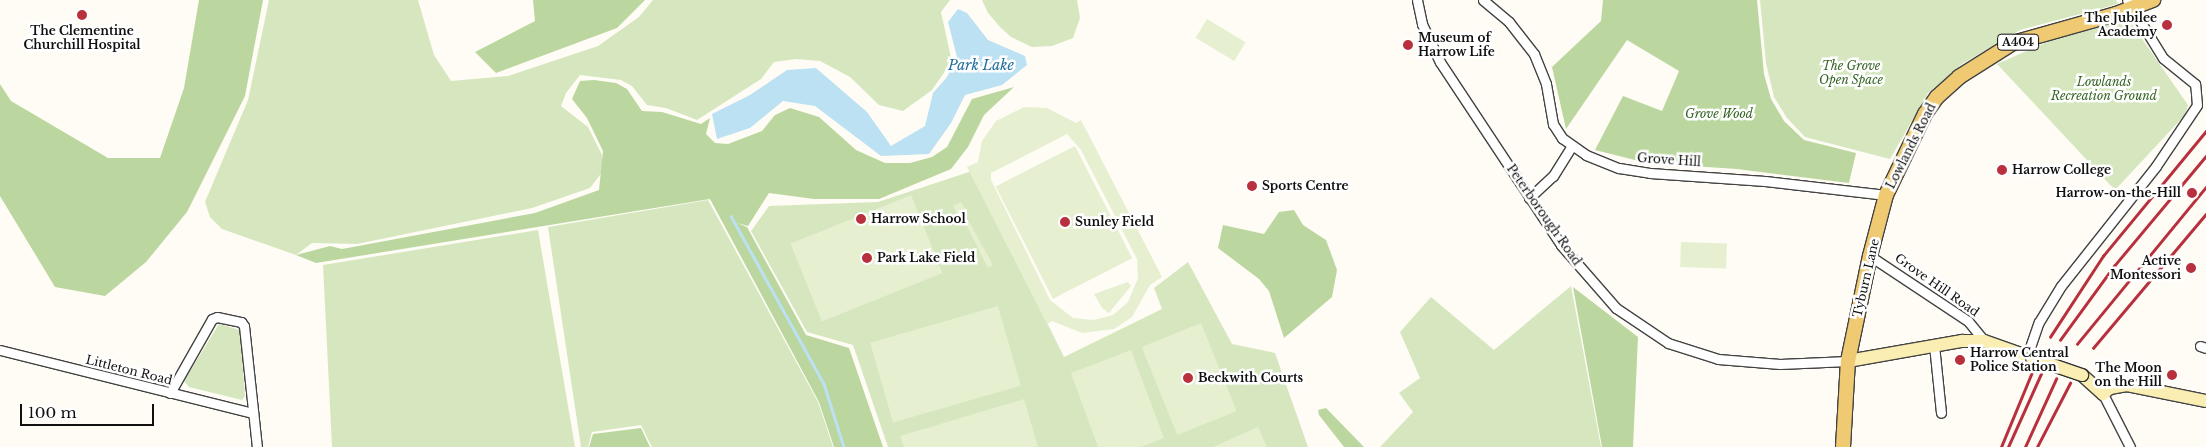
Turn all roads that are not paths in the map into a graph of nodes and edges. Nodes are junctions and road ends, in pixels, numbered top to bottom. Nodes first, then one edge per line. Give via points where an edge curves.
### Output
1 (1417, 0) edge
2 (1483, 0) edge
3 (2153, 0) edge
4 (2129, 4) edge
5 (1571, 147) junction
6 (1886, 195) junction
7 (1529, 198) junction
8 (1870, 256) junction
9 (1984, 341) junction
10 (1934, 345) junction
11 (0, 350) edge
12 (2029, 357) junction
13 (1848, 361) junction
14 (170, 393) junction
15 (2103, 394) junction
16 (2206, 401) edge
17 (253, 413) junction
18 (1941, 413) dead end
19 (258, 447) edge
20 (1843, 447) edge
21 (2130, 447) edge

1 - 7 street, Peterborough Road via 1430,44
2 - 5 street, Grove Hill via 1509,22 1534,54 1546,84 1553,124
3 - 4 main road, Lowlands Road / A404
4 - 6 main road, Lowlands Road / A404 via 2013,43 1959,77 1937,97 1925,114
4 - 12 street via 2163,58 2195,84 2197,105 2156,166 2077,262 2041,319
5 - 6 street, Grove Hill via 1619,168 1650,173 1765,181
5 - 7 street via 1552,176
6 - 8 main road, Tyburn Lane / A404
7 - 13 street, Peterborough Road via 1574,261 1616,308 1668,343 1702,355 1742,362
8 - 9 street, Grove Hill Road via 1968,321
8 - 13 main road, Tyburn Lane / A404
9 - 10 main road, Peterborough Road
9 - 12 main road, Peterborough Road
10 - 13 main road, Peterborough Road
10 - 18 street
11 - 14 street, Littleton Road
12 - 15 main road, Peterborough Road, bridge via 2082,375
13 - 20 main road, A404
14 - 17 street, Littleton Road
14 - 17 street via 212,319 217,317 241,322
15 - 16 main road via 2110,388 2127,385
15 - 21 street
17 - 19 street

